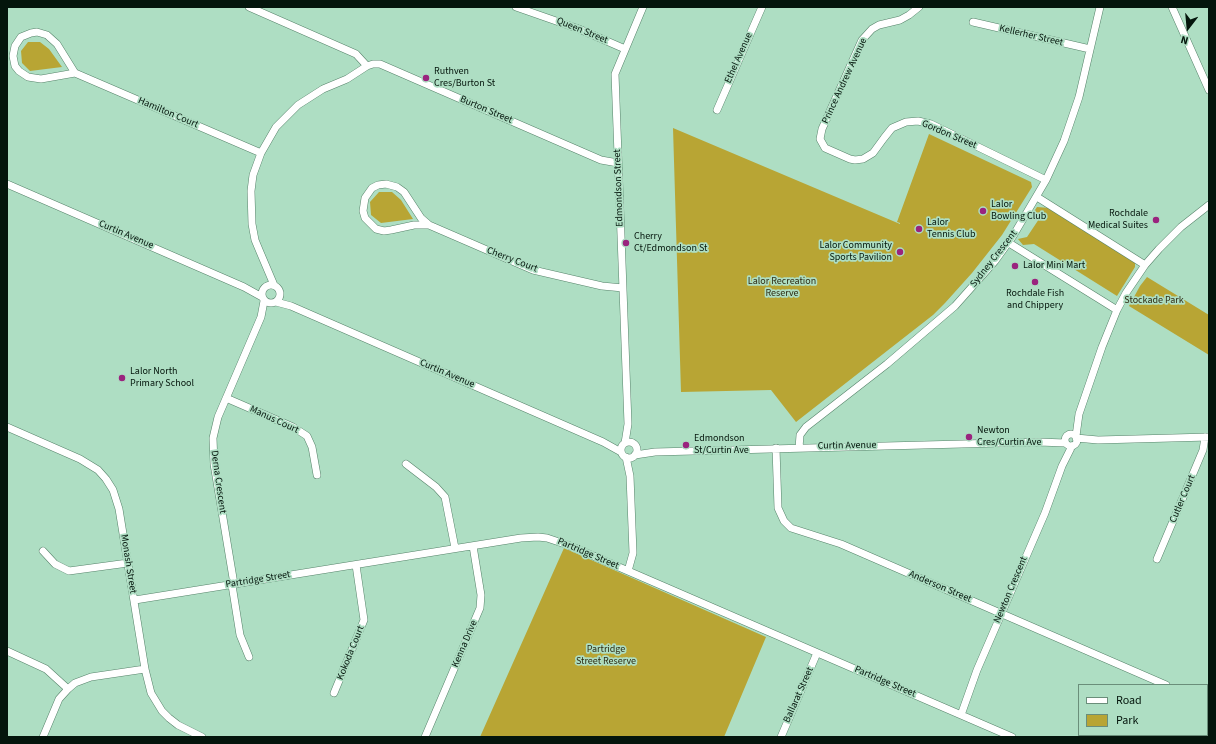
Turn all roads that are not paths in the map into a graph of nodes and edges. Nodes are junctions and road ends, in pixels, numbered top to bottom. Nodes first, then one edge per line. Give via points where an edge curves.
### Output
1 (249, 7) edge
2 (516, 7) edge
3 (643, 7) edge
4 (762, 7) edge
5 (919, 7) edge
6 (1100, 7) edge
7 (1172, 7) edge
8 (973, 22) dead end
9 (624, 49) junction
10 (1090, 49) junction
11 (367, 66) junction
12 (75, 73) junction
13 (1206, 77) edge
14 (1209, 90) edge
15 (717, 110) dead end
16 (820, 139) joint
17 (261, 153) junction
18 (618, 163) junction
19 (1046, 180) junction
20 (7, 184) edge
21 (1037, 197) junction
22 (1209, 205) edge
23 (429, 225) junction
24 (1009, 243) junction
25 (1145, 265) junction
26 (267, 268) junction
27 (274, 285) junction
28 (623, 288) junction
29 (280, 294) junction
30 (267, 296) junction
31 (291, 306) junction
32 (1117, 310) junction
33 (226, 398) junction
34 (7, 427) edge
35 (1207, 437) edge
36 (1071, 440) junction
37 (776, 448) junction
38 (799, 448) junction
39 (629, 450) junction
40 (406, 464) dead end
41 (317, 475) dead end
42 (473, 546) junction
43 (455, 548) junction
44 (42, 551) dead end
45 (1157, 559) dead end
46 (128, 563) junction
47 (356, 565) junction
48 (628, 571) junction
49 (233, 584) junction
50 (134, 600) junction
51 (1001, 614) junction
52 (7, 651) edge
53 (817, 653) junction
54 (249, 657) dead end
55 (145, 669) junction
56 (1164, 684) edge
57 (68, 689) junction
58 (334, 693) dead end
59 (961, 715) junction
60 (43, 737) edge
61 (202, 737) edge
62 (425, 737) edge
63 (781, 737) edge
64 (1012, 737) edge

1 - 11 street via 356,54
2 - 9 street, Queen Street via 579,29
3 - 9 street, Edmondson Street
4 - 15 street, Ethel Avenue
5 - 16 street, Prince Andrew Avenue via 900,20 878,25 867,33 822,129
6 - 10 street, Sydney Crescent
7 - 13 street
8 - 10 street, Kellerher Street
9 - 18 street, Edmondson Street via 614,74
10 - 19 street, Sydney Crescent via 1072,119
11 - 17 street, Curtin Avenue via 298,104 276,127
11 - 18 street, Burton Street via 380,64 601,160
12 - 12 street via 41,79 28,77 15,66 15,46 21,37 31,33 47,35
12 - 17 street, Hamilton Court
13 - 14 street
16 - 19 street, Gordon Street via 829,151 850,159 863,159 873,153 888,133 899,125 912,121 925,122
17 - 26 street, Curtin Avenue via 253,175 251,205 255,240
18 - 28 street, Edmondson Street
19 - 21 street, Sydney Crescent
20 - 30 street, Curtin Avenue
21 - 24 street, Sydney Crescent
21 - 25 street
22 - 25 street, Newton Crescent via 1171,236
23 - 23 street, Cherry Court via 384,231 376,229 365,218 365,198 372,188 378,185 398,187
23 - 28 street, Cherry Court via 533,270 602,286
24 - 32 street
24 - 38 street, Sydney Crescent via 955,306 887,364 806,427 800,435
25 - 32 street, Newton Crescent
26 - 27 street, Curtin Avenue
26 - 30 street
27 - 29 street, Curtin Avenue
27 - 30 street
28 - 39 street, Edmondson Street
29 - 30 street, Derna Crescent via 278,300
29 - 31 street, Curtin Avenue
30 - 31 street, Curtin Avenue
30 - 33 street, Derna Crescent via 261,317
31 - 39 street, Curtin Avenue via 603,442
32 - 36 street, Newton Crescent
33 - 41 street, Manus Court via 293,426 307,436 312,447
33 - 49 street, Derna Crescent via 214,427 212,449
34 - 46 street, Monash Street via 80,459 98,470 113,490 117,501
35 - 36 street, Curtin Avenue
35 - 45 street, Cutler Court
36 - 38 street, Curtin Avenue
36 - 51 street, Newton Crescent via 1045,513
37 - 38 street, Curtin Avenue
37 - 39 street, Curtin Avenue via 655,452
37 - 51 street, Anderson Street via 778,508 784,521 791,528 841,544
39 - 48 street, Edmondson Street via 633,553
40 - 43 street via 445,497
42 - 43 street, Partridge Street
42 - 48 street, Partridge Street via 530,537 547,538
42 - 62 street, Kenna Drive via 481,594 480,608
43 - 47 street, Partridge Street
44 - 46 street via 55,564 69,571
46 - 50 street, Monash Street
47 - 49 street, Partridge Street
47 - 58 street, Kokoda Court via 364,620
48 - 53 street, Partridge Street
49 - 50 street, Partridge Street
49 - 54 street, Derna Crescent via 240,635
50 - 55 street, Monash Street
51 - 56 street, Anderson Street
51 - 59 street, Newton Crescent
52 - 57 street via 46,669
53 - 59 street, Partridge Street
53 - 63 street, Ballarat Street
55 - 57 street via 90,677
55 - 61 street, Monash Street via 151,693 162,711 178,725
57 - 60 street via 59,699
59 - 64 street, Partridge Street

